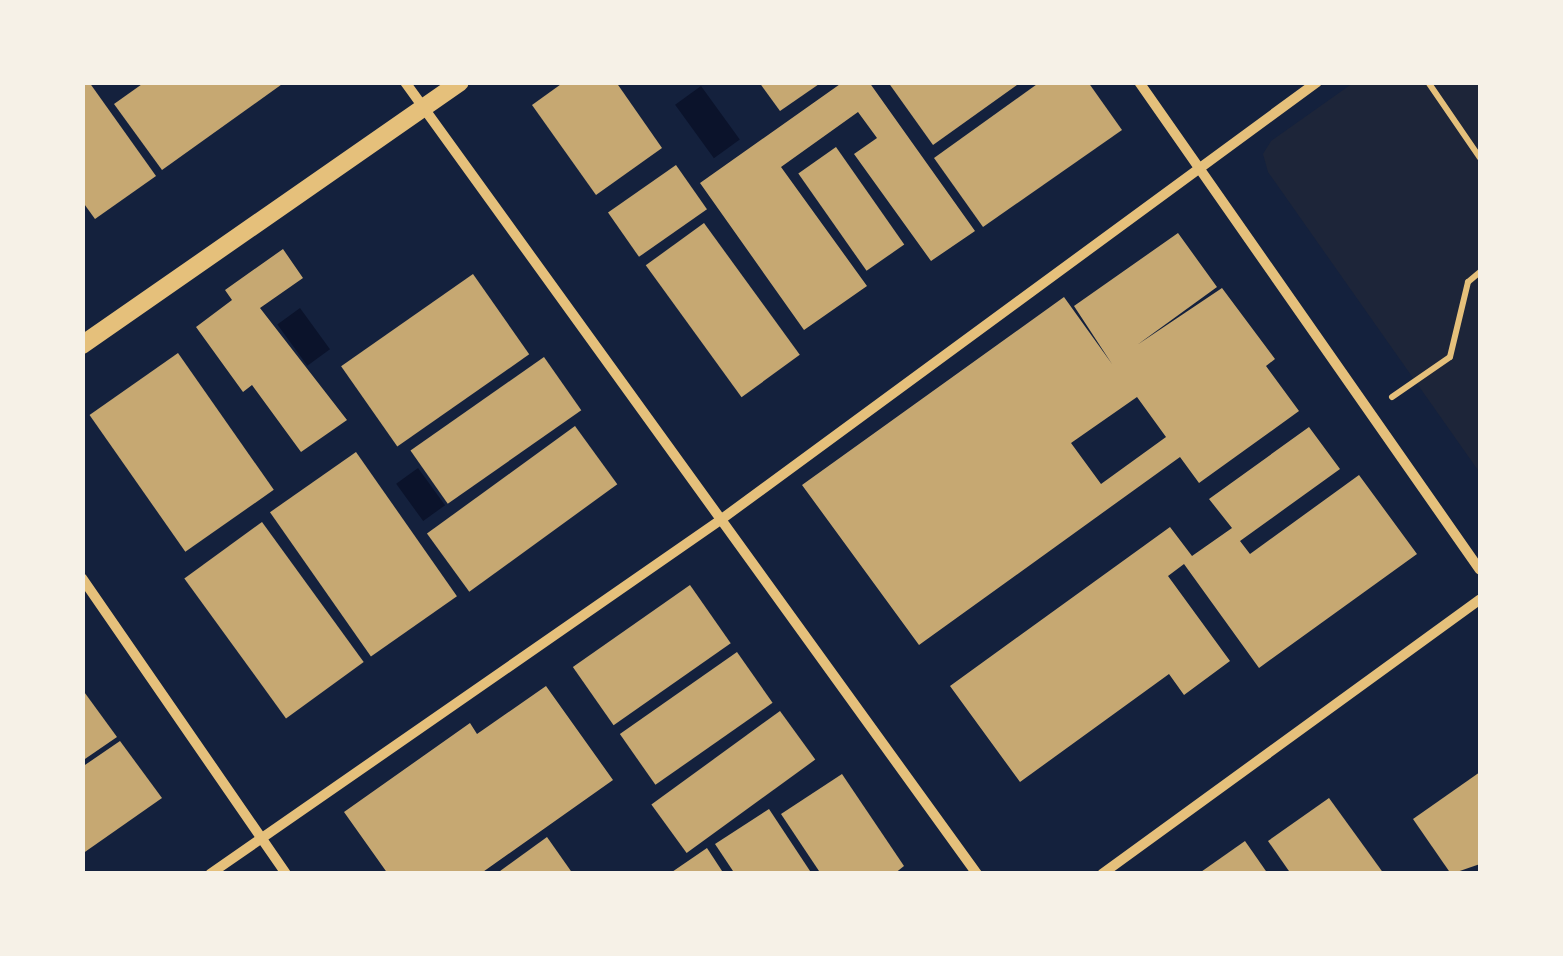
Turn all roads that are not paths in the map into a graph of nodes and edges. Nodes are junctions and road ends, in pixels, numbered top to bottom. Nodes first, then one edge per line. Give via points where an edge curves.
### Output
1 (406, 82) edge
2 (460, 82) edge
3 (1139, 82) edge
4 (1317, 82) edge
5 (424, 108) junction
6 (1200, 171) junction
7 (82, 344) edge
8 (718, 521) junction
9 (1480, 570) edge
10 (82, 578) edge
11 (1480, 598) edge
12 (260, 838) junction
13 (210, 874) edge
14 (286, 874) edge
15 (977, 874) edge
16 (1102, 874) edge

1 - 5 street
2 - 5 street
3 - 6 street
4 - 6 street
5 - 7 street
5 - 8 street
6 - 8 street
6 - 9 street
8 - 12 street
8 - 15 street
10 - 12 street
11 - 16 street
12 - 13 street
12 - 14 street

